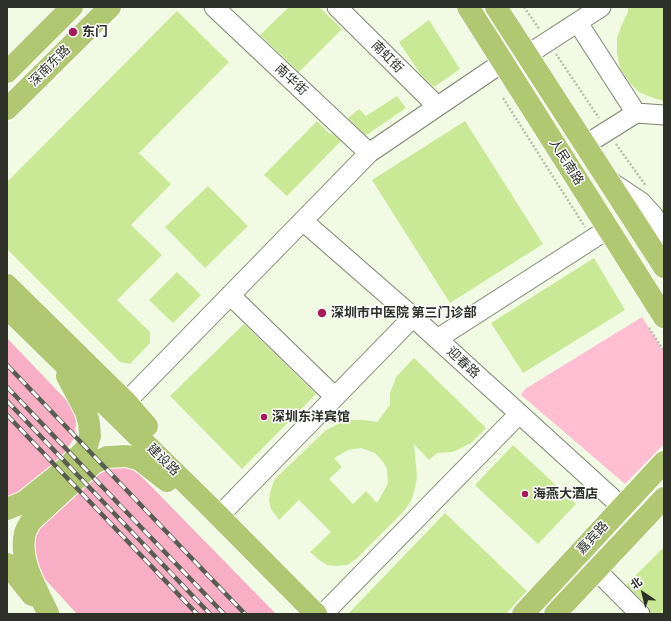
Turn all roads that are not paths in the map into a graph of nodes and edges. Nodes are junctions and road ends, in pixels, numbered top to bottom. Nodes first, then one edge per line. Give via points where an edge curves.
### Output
1 (72, 7) edge
2 (110, 7) edge
3 (214, 7) edge
4 (337, 7) edge
5 (468, 7) edge
6 (496, 7) edge
7 (601, 7) edge
8 (578, 23) junction
9 (527, 55) junction
10 (503, 62) junction
11 (7, 72) edge
12 (437, 106) junction
13 (7, 109) edge
14 (636, 112) junction
15 (664, 115) edge
16 (585, 145) junction
17 (369, 153) junction
18 (609, 181) junction
19 (303, 221) junction
20 (608, 229) junction
21 (664, 233) edge
22 (664, 267) edge
23 (7, 285) edge
24 (230, 295) junction
25 (14, 315) edge
26 (413, 316) junction
27 (664, 317) edge
28 (437, 339) junction
29 (55, 355) junction
30 (334, 396) junction
31 (126, 402) junction
32 (519, 414) junction
33 (664, 462) edge
34 (664, 498) edge
35 (622, 507) junction
36 (7, 509) edge
37 (212, 509) junction
38 (238, 535) junction
39 (7, 564) edge
40 (596, 570) junction
41 (7, 584) edge
42 (48, 614) edge
43 (316, 614) edge
44 (324, 614) edge
45 (523, 614) edge
46 (555, 614) edge
47 (640, 614) edge

1 - 11 main road, 深南东路
2 - 13 main road, 深南东路
3 - 17 street, 南华街
4 - 12 street, 南虹街
5 - 10 main road, 人民南路
6 - 9 main road, 人民南路
7 - 8 street
8 - 9 street
8 - 14 street
9 - 16 main road, 人民南路
10 - 12 street
10 - 20 main road, 人民南路
12 - 17 street
14 - 15 street
14 - 16 street
16 - 18 main road, 人民南路
17 - 19 street
18 - 21 street via 641,202
18 - 22 main road, 人民南路
19 - 24 street
19 - 26 street, 迎春路
20 - 27 main road, 人民南路
20 - 28 street
23 - 31 main road
24 - 30 street
24 - 31 street
25 - 29 main road, 建设路
26 - 28 street, 迎春路
26 - 30 street
28 - 32 street, 迎春路
29 - 36 main road via 86,412 90,436 86,449 24,502
29 - 37 main road, 建设路
30 - 37 street
31 - 37 main road via 152,431
32 - 35 street, 迎春路
32 - 44 street
33 - 35 main road, 嘉宾路
34 - 40 main road, 嘉宾路
35 - 45 main road, 嘉宾路
37 - 38 main road, 建设路
38 - 42 main road via 212,518 140,460 117,455 107,457 94,464 54,499 31,521 25,532 24,555
38 - 43 main road, 建设路
39 - 42 main road
40 - 46 main road, 嘉宾路
40 - 47 street
41 - 42 main road

